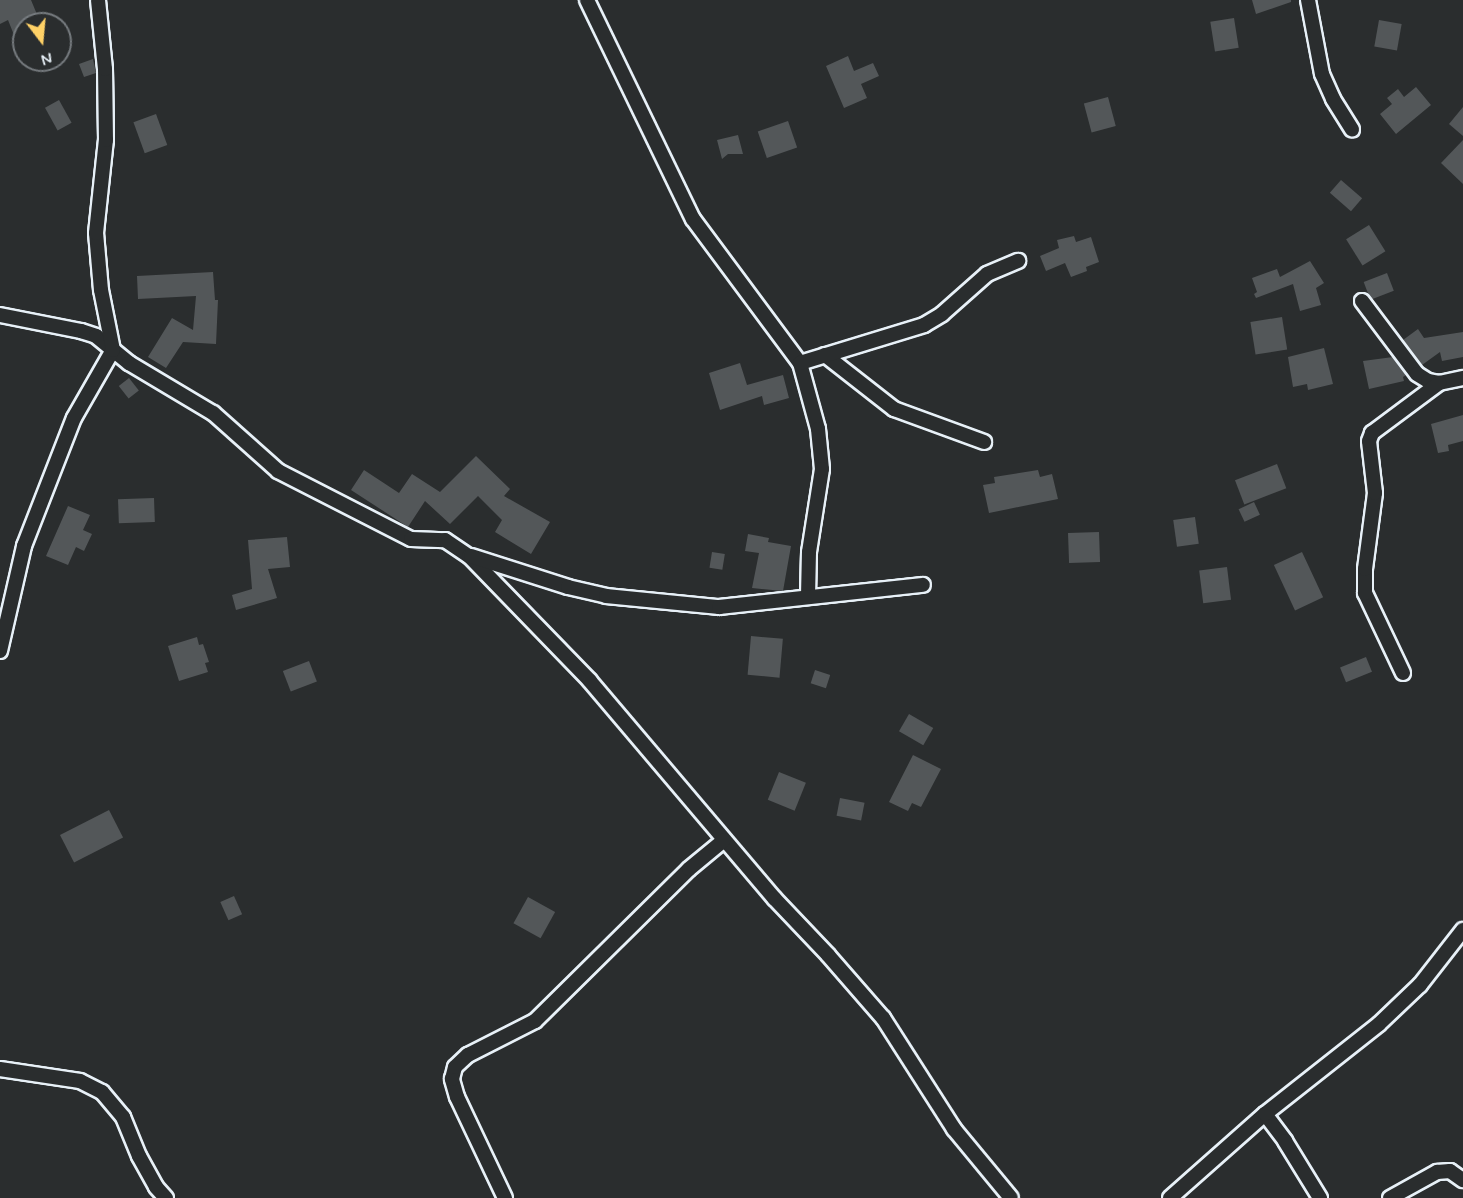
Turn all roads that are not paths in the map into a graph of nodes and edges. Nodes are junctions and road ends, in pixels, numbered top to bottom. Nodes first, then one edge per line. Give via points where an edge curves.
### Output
1 (98, 0) edge
2 (587, 0) edge
3 (1308, 0) edge
4 (1352, 130) dead end
5 (1018, 261) dead end
6 (1362, 301) dead end
7 (0, 315) edge
8 (113, 350) junction
9 (825, 356) junction
10 (800, 363) junction
11 (1463, 378) edge
12 (1439, 382) junction
13 (984, 442) dead end
14 (469, 556) junction
15 (923, 585) dead end
16 (808, 597) junction
17 (0, 651) edge
18 (1403, 673) dead end
19 (724, 840) junction
20 (1463, 930) edge
21 (0, 1069) edge
22 (1265, 1114) junction
23 (1463, 1180) edge
24 (166, 1198) edge
25 (505, 1198) edge
26 (1011, 1198) edge
27 (1170, 1198) edge
28 (1320, 1198) edge
29 (1390, 1198) edge

1 - 8 street via 105,69 106,140 96,233 101,290
2 - 10 street via 693,219
3 - 4 street via 1322,74
5 - 9 street via 987,274 924,325
6 - 12 street via 1417,374
7 - 8 street via 81,331 96,336
8 - 14 street via 213,413 278,471 411,539 445,540
8 - 17 street via 74,418 24,546
9 - 10 street
9 - 13 street via 894,409
10 - 16 street via 818,429 822,469 809,552
11 - 12 street
12 - 18 street via 1372,433 1369,441 1375,493 1365,593
14 - 16 street via 568,587 646,601 719,607
14 - 19 street via 590,681
15 - 16 street
19 - 25 street via 689,869 536,1021 468,1055 455,1067 452,1079 457,1097
19 - 26 street via 883,1018 954,1129
20 - 22 street via 1420,985 1387,1016
21 - 24 street via 80,1081 102,1092 123,1117 139,1156
22 - 27 street
22 - 28 street
23 - 29 street via 1450,1171 1437,1172

